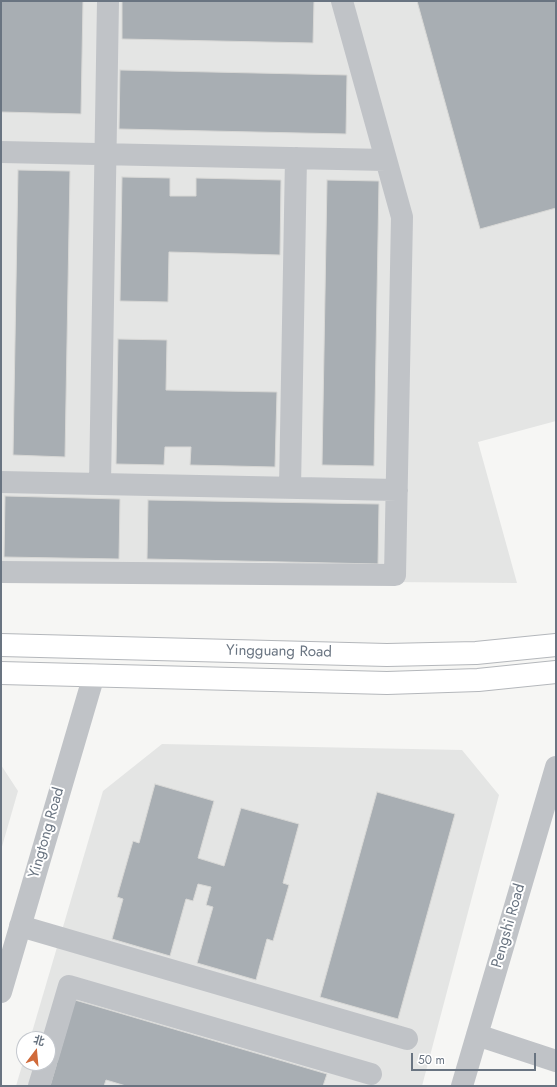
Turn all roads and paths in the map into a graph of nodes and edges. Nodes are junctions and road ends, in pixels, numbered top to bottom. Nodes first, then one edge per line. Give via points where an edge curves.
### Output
1 (108, 1) edge
2 (342, 1) edge
3 (1, 152) edge
4 (105, 154) junction
5 (296, 158) junction
6 (386, 160) junction
7 (1, 482) edge
8 (100, 484) junction
9 (290, 488) junction
10 (397, 490) junction
11 (1, 572) edge
12 (1, 645) edge
13 (556, 645) edge
14 (556, 672) edge
15 (1, 673) edge
16 (94, 675) junction
17 (556, 766) edge
18 (20, 926) junction
19 (1, 992) edge
20 (56, 1031) edge
21 (477, 1035) junction
22 (407, 1039) dead end
23 (556, 1061) edge
24 (44, 1071) edge
25 (371, 1074) dead end
26 (39, 1086) edge
27 (462, 1086) edge

1 - 4 street
2 - 6 street
3 - 4 street
4 - 5 street
4 - 8 street
5 - 6 street
5 - 9 street
6 - 10 street via 402,217
7 - 8 street
8 - 9 street
9 - 10 street
10 - 11 street via 395,575
12 - 13 main road, Yingguang Road via 387,655 476,653
14 - 16 main road, Yingguang Road via 478,680 395,682
15 - 16 main road, Yingguang Road
16 - 18 street, Yingtong Road
17 - 21 street, Pengshi Road
18 - 19 street, Yingtong Road
18 - 22 street
20 - 25 street via 69,986
21 - 23 street
21 - 27 street, Pengshi Road
24 - 26 street

